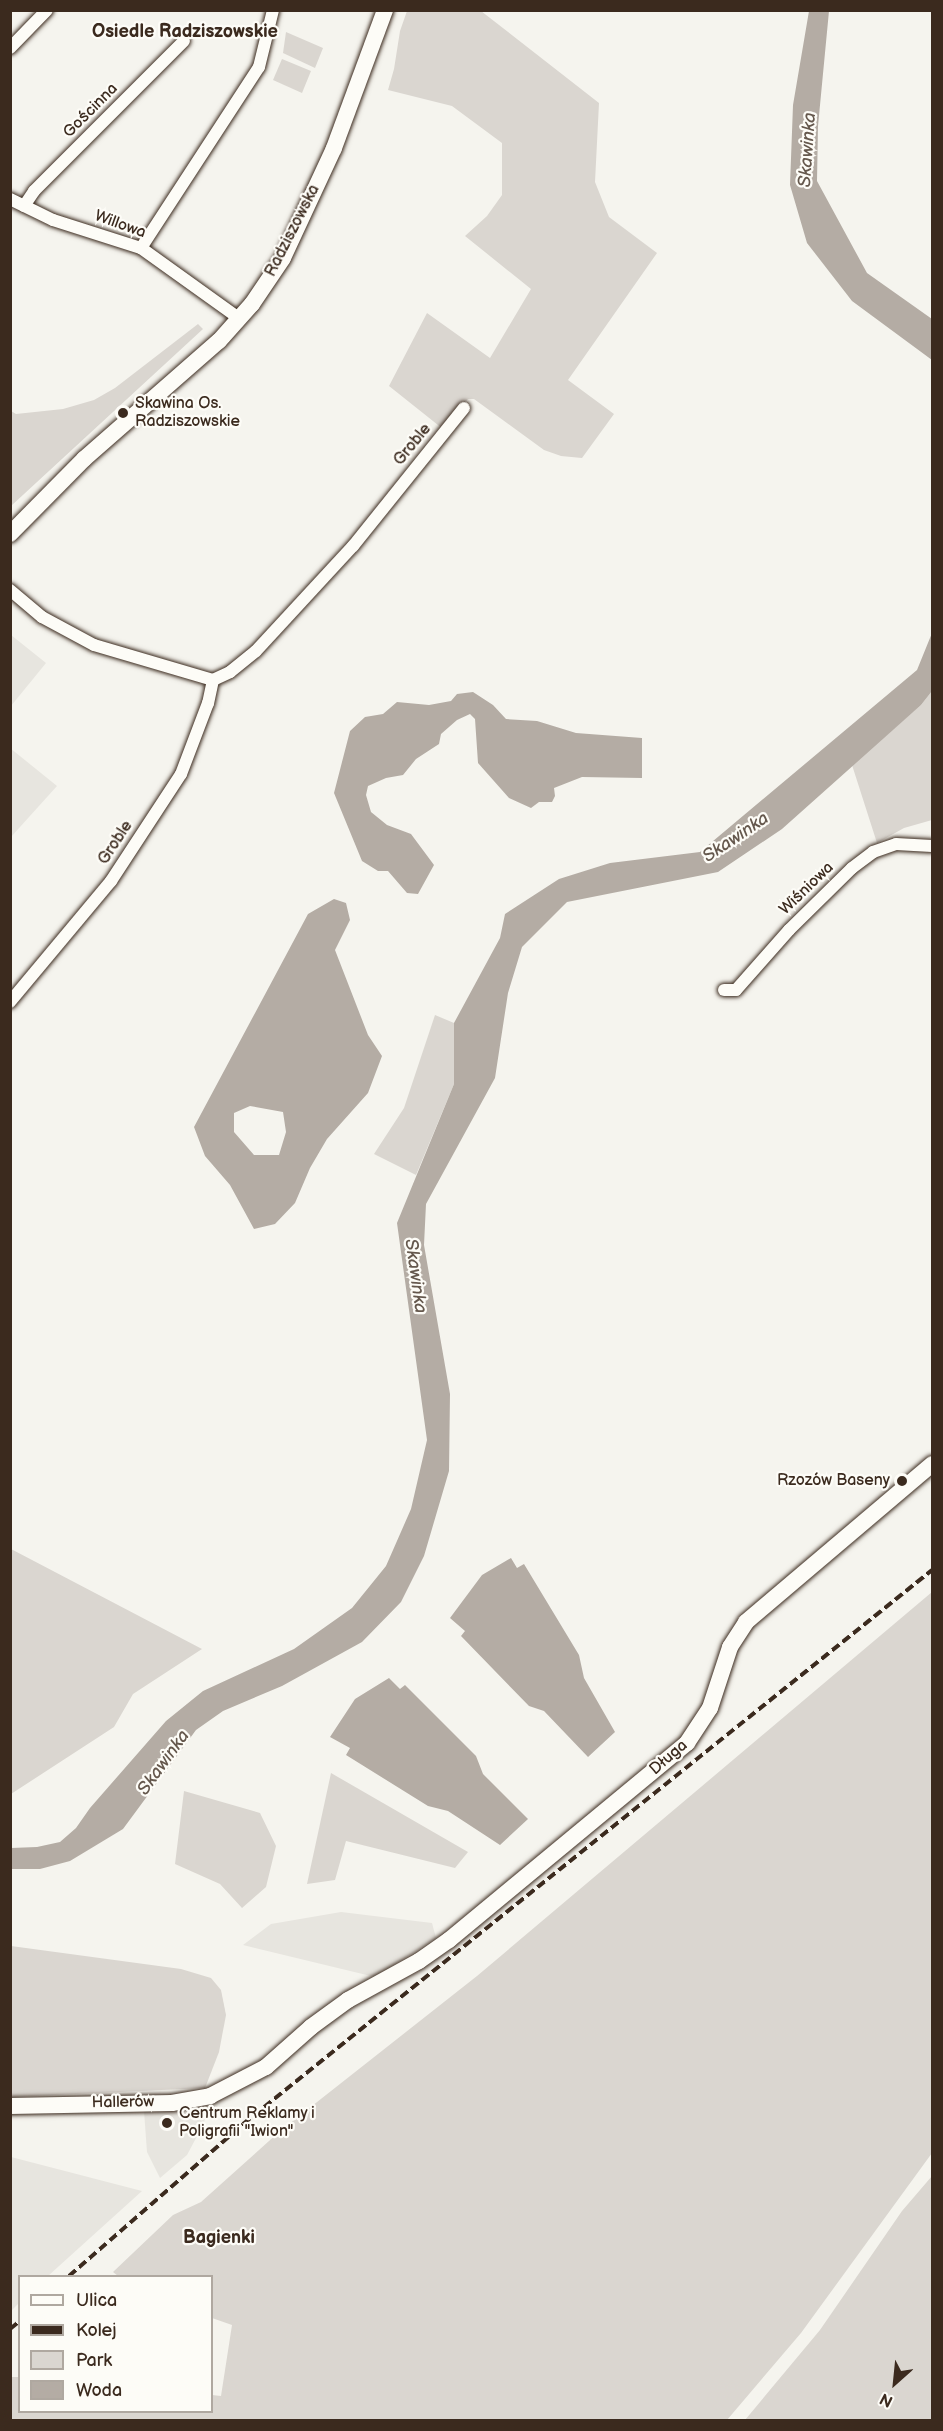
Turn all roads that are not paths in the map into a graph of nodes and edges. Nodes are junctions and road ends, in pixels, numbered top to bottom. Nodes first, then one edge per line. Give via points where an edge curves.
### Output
1 (47, 10) edge
2 (273, 10) edge
3 (385, 10) edge
4 (184, 42) dead end
5 (10, 48) edge
6 (10, 199) edge
7 (24, 206) junction
8 (141, 248) junction
9 (240, 319) junction
10 (464, 408) dead end
11 (10, 534) edge
12 (10, 590) edge
13 (213, 680) junction
14 (933, 846) edge
15 (724, 990) dead end
16 (10, 1002) edge
17 (933, 1464) edge
18 (348, 2000) joint
19 (10, 2106) edge

1 - 5 street
2 - 8 street via 259,67
3 - 9 street, Radziszowska via 352,104 298,226 271,276
4 - 7 street, Gościnna via 34,191
6 - 7 street, Willowa
7 - 8 street, Willowa via 53,220
8 - 9 street, Willowa
9 - 11 street, Radziszowska via 166,390 84,459
10 - 13 street, Groble via 337,564 256,651
12 - 13 street via 42,617 94,645
13 - 16 street, Groble via 180,774 111,881
14 - 15 street, Wiśniowa via 896,844 873,852 789,930 736,990
17 - 18 street, Długa via 746,1622 730,1647 710,1708 687,1743 448,1940
18 - 19 street, Hallerów via 266,2067 210,2096 172,2103

